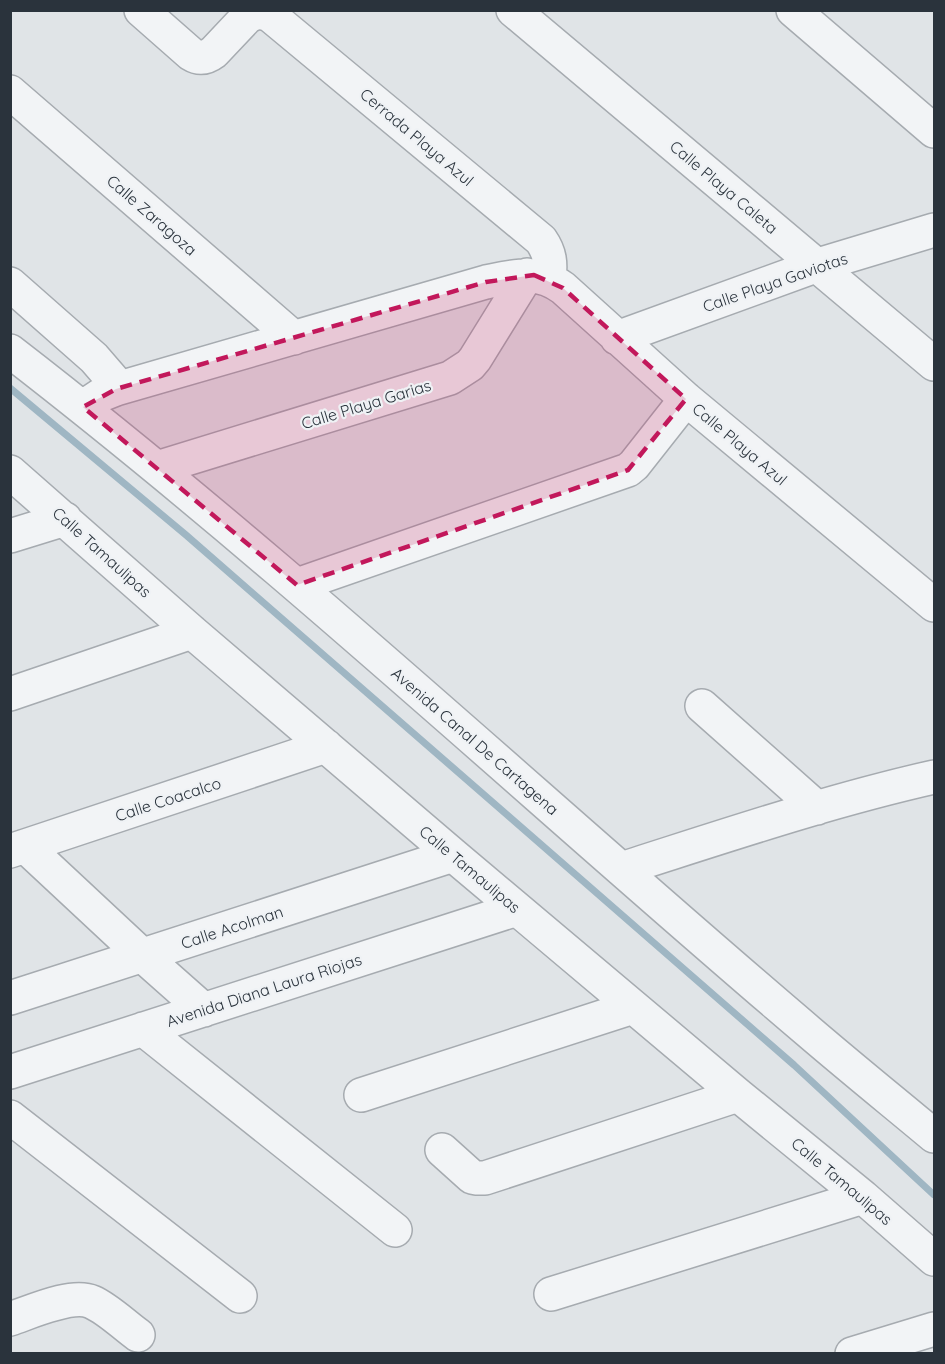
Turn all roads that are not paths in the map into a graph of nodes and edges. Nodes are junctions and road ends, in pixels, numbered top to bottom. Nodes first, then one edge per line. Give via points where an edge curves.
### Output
1 (141, 10) edge
2 (513, 10) edge
3 (793, 10) edge
4 (10, 92) edge
5 (934, 131) edge
6 (934, 230) edge
7 (818, 265) junction
8 (538, 277) junction
9 (10, 284) edge
10 (294, 338) junction
11 (617, 338) junction
12 (10, 351) edge
13 (934, 364) edge
14 (116, 389) junction
15 (686, 399) junction
16 (83, 407) junction
17 (157, 468) junction
18 (10, 472) edge
19 (65, 519) junction
20 (10, 536) edge
21 (297, 585) junction
22 (934, 605) edge
23 (192, 632) junction
24 (10, 694) edge
25 (702, 706) dead end
26 (326, 746) junction
27 (934, 777) edge
28 (817, 808) junction
29 (18, 848) edge
30 (453, 855) junction
31 (621, 869) junction
32 (517, 909) junction
33 (143, 956) junction
34 (10, 998) edge
35 (633, 1007) junction
36 (204, 1010) junction
37 (143, 1029) junction
38 (10, 1072) edge
39 (361, 1095) dead end
40 (738, 1095) junction
41 (10, 1117) edge
42 (934, 1136) edge
43 (441, 1150) dead end
44 (862, 1197) junction
45 (395, 1230) dead end
46 (934, 1259) edge
47 (551, 1294) dead end
48 (240, 1296) dead end
49 (10, 1319) edge
50 (934, 1329) edge
51 (138, 1335) dead end
52 (852, 1353) edge

1 - 8 street, Cerrada Playa Azul via 191,54 203,58 214,52 247,17 258,12 271,16 541,240 550,259
2 - 7 street, Calle Playa Caleta
3 - 5 street
4 - 10 street, Calle Zaragoza
6 - 7 street, Calle Playa Gaviotas
7 - 11 street, Calle Playa Gaviotas
7 - 13 street, Calle Playa Caleta
8 - 10 street via 486,282
8 - 11 street, Calle Playa Azul via 563,288
8 - 17 street, Calle Playa Garias via 476,359 450,378
9 - 14 street via 94,358
10 - 14 street
11 - 15 street, Calle Playa Azul
12 - 16 street, Avenida Canal De Cartagena
14 - 16 street
15 - 21 street via 634,465 621,474
15 - 22 street, Calle Playa Azul
16 - 17 street, Avenida Canal De Cartagena
17 - 21 street, Avenida Canal De Cartagena
18 - 19 street, Calle Tamaulipas
19 - 20 street
19 - 23 street, Calle Tamaulipas
21 - 31 street, Avenida Canal De Cartagena
23 - 24 street
23 - 26 street, Calle Tamaulipas
25 - 28 street
26 - 29 street, Calle Coacalco
26 - 30 street, Calle Tamaulipas
27 - 28 street
28 - 31 street
29 - 33 street
30 - 32 street, Calle Tamaulipas
30 - 33 street, Calle Acolman
31 - 42 street, Avenida Canal De Cartagena
32 - 35 street, Calle Tamaulipas
32 - 36 street, Avenida Diana Laura Riojas
33 - 34 street, Calle Acolman
33 - 36 street
35 - 39 street
35 - 40 street, Calle Tamaulipas
36 - 37 street, Avenida Diana Laura Riojas
37 - 38 street, Avenida Diana Laura Riojas
37 - 45 street
40 - 43 street via 486,1178 472,1177
40 - 44 street, Calle Tamaulipas
41 - 48 street
44 - 46 street, Calle Tamaulipas
44 - 47 street
49 - 51 street via 67,1300 83,1299
50 - 52 street

